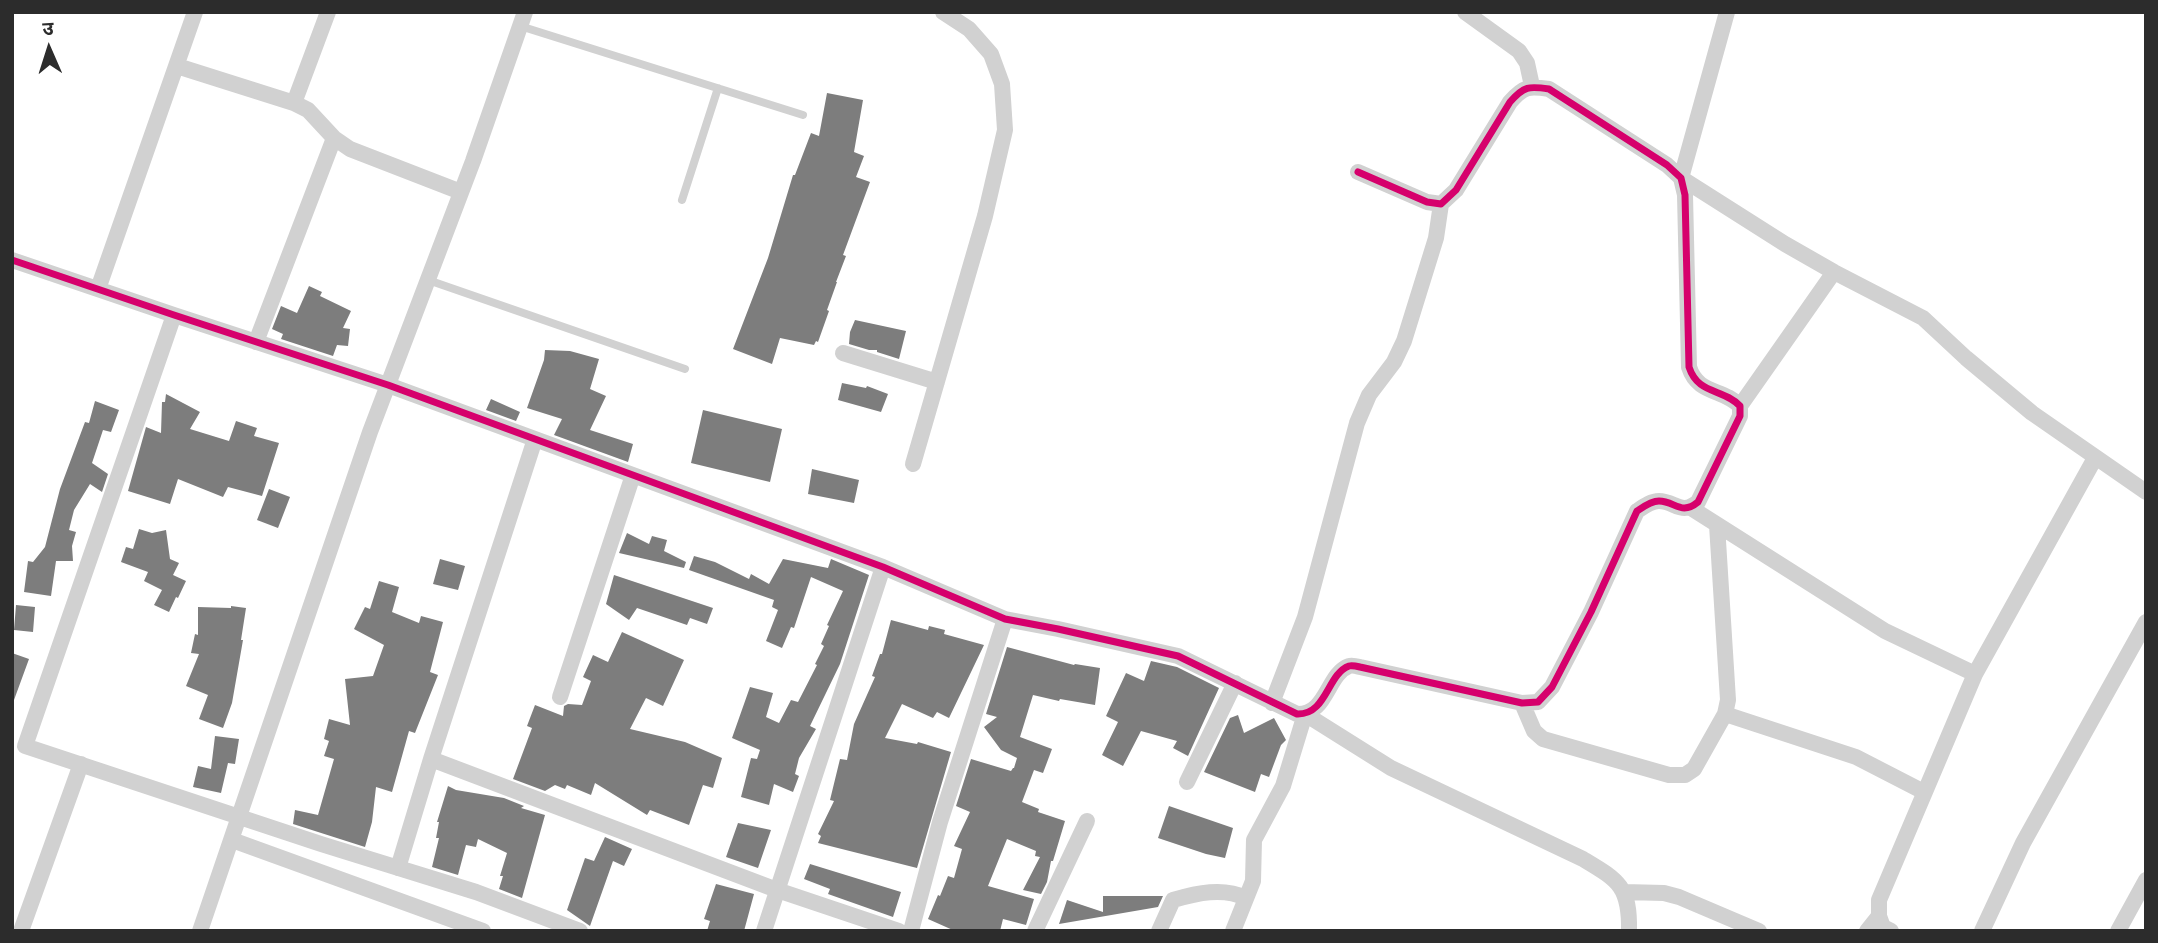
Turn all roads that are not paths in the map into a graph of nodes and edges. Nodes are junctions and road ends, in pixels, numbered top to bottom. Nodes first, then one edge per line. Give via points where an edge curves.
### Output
1 (195, 12) edge
2 (328, 12) edge
3 (943, 12) edge
4 (1465, 12) edge
5 (1727, 12) edge
6 (523, 19) edge
7 (177, 66) junction
8 (1532, 86) junction
9 (718, 88) junction
10 (295, 103) junction
11 (803, 115) dead end
12 (334, 138) junction
13 (1358, 172) dead end
14 (1681, 177) junction
15 (461, 192) junction
16 (682, 200) dead end
17 (1441, 204) junction
18 (12, 260) edge
19 (1834, 272) junction
20 (428, 280) junction
21 (97, 289) junction
22 (174, 315) junction
23 (256, 342) junction
24 (843, 353) dead end
25 (685, 369) dead end
26 (937, 382) junction
27 (388, 385) junction
28 (1740, 406) junction
29 (535, 439) junction
30 (2095, 458) junction
31 (913, 464) dead end
32 (632, 475) junction
33 (2143, 484) edge
34 (1691, 508) junction
35 (1717, 525) junction
36 (883, 566) junction
37 (1005, 619) junction
38 (2146, 622) edge
39 (1975, 674) junction
40 (1235, 683) junction
41 (560, 697) dead end
42 (1272, 703) junction
43 (1522, 703) junction
44 (1305, 714) junction
45 (1726, 714) junction
46 (19, 743) edge
47 (431, 759) junction
48 (81, 764) junction
49 (1187, 782) dead end
50 (1924, 792) junction
51 (240, 817) junction
52 (1087, 821) dead end
53 (232, 840) junction
54 (398, 868) junction
55 (2146, 880) edge
56 (777, 890) junction
57 (1624, 892) junction
58 (1246, 898) junction
59 (1880, 916) junction
60 (21, 931) edge
61 (200, 931) edge
62 (483, 931) edge
63 (580, 931) edge
64 (764, 931) edge
65 (899, 931) edge
66 (911, 931) edge
67 (1035, 931) edge
68 (1158, 931) edge
69 (1233, 931) edge
70 (1629, 931) edge
71 (1759, 931) edge
72 (1867, 931) edge
73 (1891, 931) edge
74 (1982, 931) edge
75 (2118, 931) edge

1 - 7 street
2 - 10 street
3 - 26 street via 970,29 991,54 1002,84 1005,130
4 - 8 street via 1519,51
5 - 14 street
6 - 9 lane
6 - 15 street
7 - 10 street
7 - 21 street
8 - 14 street via 1549,89
8 - 17 street via 1510,102 1456,190
9 - 11 lane
9 - 16 lane
10 - 12 street
12 - 15 street via 350,149
12 - 23 street
13 - 17 street
14 - 19 street
14 - 28 street via 1689,367 1698,383
15 - 20 street
17 - 42 street via 1427,272 1404,341 1369,395 1357,423 1305,617
18 - 21 street
19 - 28 street
19 - 30 street via 1923,318 2032,412
20 - 25 lane
20 - 27 street
21 - 22 street
22 - 23 street
22 - 46 street
23 - 27 street
24 - 26 street
26 - 31 street
27 - 29 street
27 - 51 street
28 - 34 street via 1737,423
29 - 32 street
29 - 47 street
30 - 33 street
30 - 39 street
32 - 36 street
32 - 41 street
34 - 35 street
34 - 43 street via 1659,501 1637,511 1552,687 1538,702
35 - 39 street via 1885,631
35 - 45 street
36 - 37 street
36 - 56 street
37 - 40 street via 1178,656
37 - 66 street via 940,822
38 - 74 street via 2023,843
39 - 50 street
40 - 42 street
40 - 49 street
42 - 44 street
43 - 44 street via 1348,666 1315,709
43 - 45 street via 1542,739 1669,775 1685,775 1694,769
44 - 57 street via 1391,768 1583,859 1613,877
44 - 58 street via 1283,786 1254,839 1253,881
45 - 50 street via 1856,757
46 - 48 street
47 - 54 street
47 - 56 street
48 - 51 street
48 - 60 street
50 - 59 street via 1879,900
51 - 53 street
51 - 54 street
52 - 67 street
53 - 61 street
53 - 62 street
54 - 63 street
55 - 75 street
56 - 64 street
56 - 65 street
57 - 70 street
57 - 71 street via 1679,897
58 - 68 street via 1234,892 1197,892 1173,900
58 - 69 street
59 - 72 street
59 - 73 street via 1883,927

